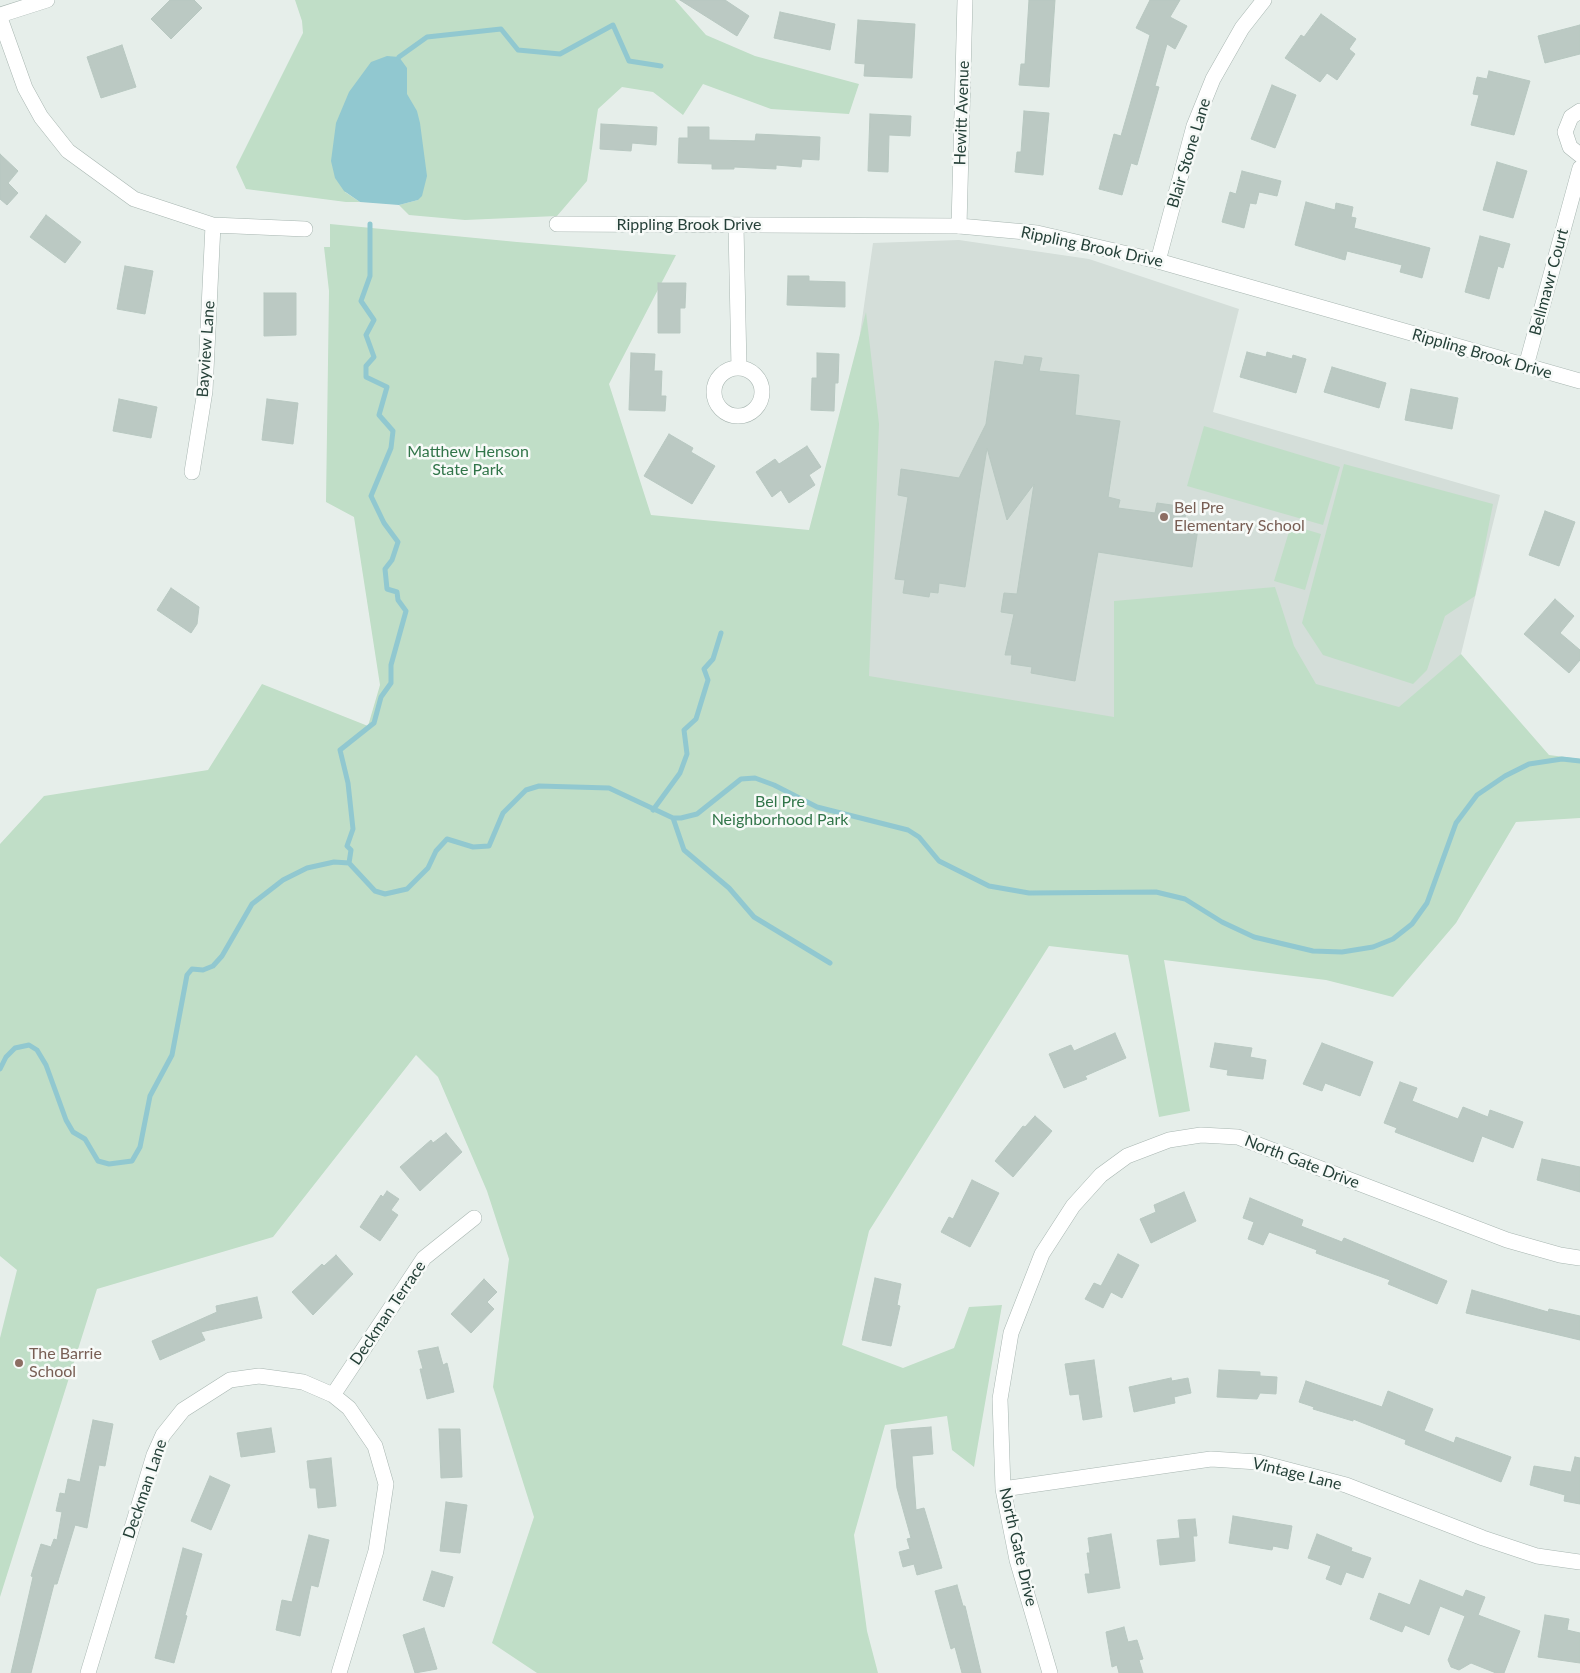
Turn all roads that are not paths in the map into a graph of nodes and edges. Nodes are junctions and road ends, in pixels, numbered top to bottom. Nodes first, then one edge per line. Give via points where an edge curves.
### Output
1 (47, 0) edge
2 (965, 0) edge
3 (1264, 0) edge
4 (0, 16) edge
5 (1580, 111) edge
6 (1580, 155) edge
7 (1580, 168) edge
8 (557, 224) dead end
9 (213, 225) junction
10 (736, 226) junction
11 (959, 226) junction
12 (305, 229) dead end
13 (1158, 261) junction
14 (1526, 366) junction
15 (739, 368) dead end
16 (1580, 381) edge
17 (192, 472) dead end
18 (474, 1218) dead end
19 (1580, 1258) edge
20 (332, 1395) junction
21 (1003, 1489) junction
22 (1580, 1562) edge
23 (88, 1673) edge
24 (339, 1673) edge
25 (1050, 1673) edge

1 - 4 street
2 - 11 street, Hewitt Avenue
3 - 13 street, Blair Stone Lane via 1242,28 1213,79 1194,126
4 - 9 street via 25,88 40,117 68,151 134,199
5 - 6 street via 1571,117 1565,132 1570,147
7 - 14 street, Bellmawr Court
8 - 10 street, Rippling Brook Drive
9 - 12 street
9 - 17 street, Bayview Lane via 205,391
10 - 11 street, Rippling Brook Drive
10 - 15 street
11 - 13 street, Rippling Brook Drive via 1037,233
13 - 14 street, Rippling Brook Drive
14 - 16 street, Rippling Brook Drive
18 - 20 street, Deckman Terrace via 424,1258
19 - 21 street, North Gate Drive via 1507,1240 1238,1137 1201,1135 1169,1140 1127,1156 1101,1176 1068,1214 1042,1254 1011,1333 1000,1399
20 - 23 street, Deckman Lane via 303,1382 259,1376 230,1380 182,1410 163,1435 154,1455
20 - 24 street, Deckman Lane via 348,1408 375,1446 386,1484 376,1551
21 - 22 street, Vintage Lane via 1211,1458 1258,1462 1346,1485 1537,1556
21 - 25 street, North Gate Drive via 1018,1560

